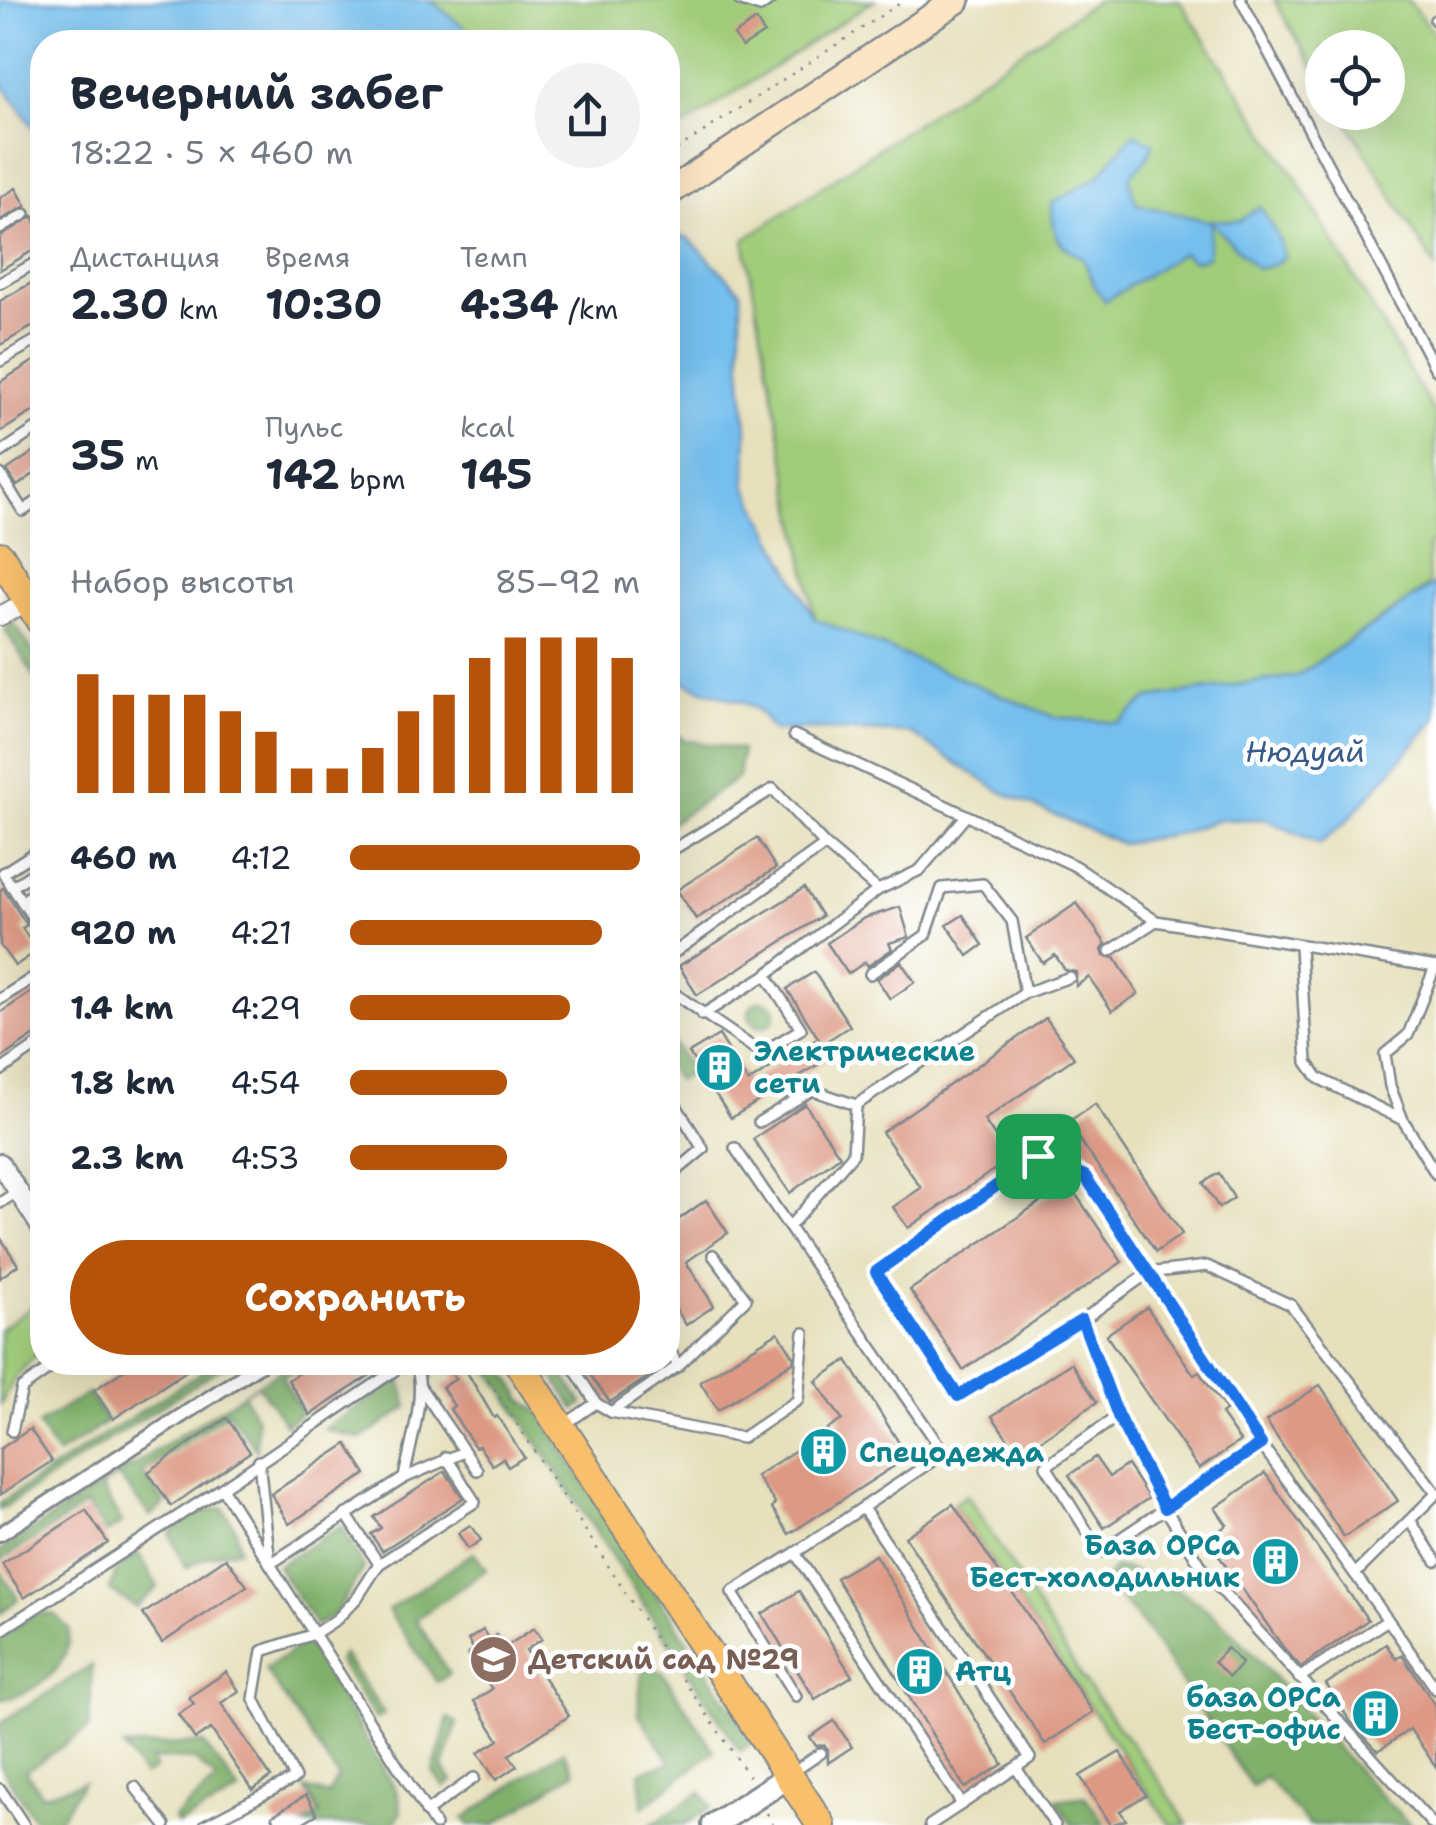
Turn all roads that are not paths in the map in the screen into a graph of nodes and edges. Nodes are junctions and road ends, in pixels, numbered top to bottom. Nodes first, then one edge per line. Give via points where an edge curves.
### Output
1 (739, 0) edge
2 (770, 0) edge
3 (957, 0) edge
4 (1241, 0) edge
5 (680, 185) edge
6 (25, 214) dead end
7 (0, 229) edge
8 (30, 266) edge
9 (0, 283) edge
10 (30, 344) edge
11 (0, 361) edge
12 (1436, 370) edge
13 (30, 433) edge
14 (0, 453) edge
15 (0, 474) edge
16 (30, 506) edge
17 (0, 556) edge
18 (30, 595) edge
19 (30, 608) edge
20 (0, 616) edge
21 (794, 735) dead end
22 (966, 816) junction
23 (680, 846) edge
24 (825, 846) junction
25 (30, 856) edge
26 (30, 875) edge
27 (12, 887) junction
28 (878, 890) junction
29 (30, 896) edge
30 (22, 902) junction
31 (30, 908) edge
32 (1156, 922) junction
33 (1300, 946) junction
34 (680, 949) edge
35 (1110, 951) dead end
36 (1436, 967) edge
37 (870, 974) dead end
38 (766, 975) junction
39 (1070, 977) dead end
40 (30, 980) edge
41 (1024, 993) junction
42 (0, 999) edge
43 (680, 999) edge
44 (702, 1015) junction
45 (30, 1050) edge
46 (0, 1071) edge
47 (856, 1105) junction
48 (680, 1112) edge
49 (1404, 1120) junction
50 (759, 1122) dead end
51 (735, 1148) dead end
52 (0, 1162) edge
53 (680, 1168) edge
54 (1436, 1174) edge
55 (18, 1191) junction
56 (0, 1204) edge
57 (30, 1210) edge
58 (788, 1228) junction
59 (713, 1256) dead end
60 (1148, 1273) junction
61 (1082, 1320) junction
62 (804, 1333) dead end
63 (680, 1364) edge
64 (40, 1375) edge
65 (244, 1375) edge
66 (391, 1375) edge
67 (419, 1375) edge
68 (526, 1375) edge
69 (578, 1375) edge
70 (665, 1375) edge
71 (420, 1388) junction
72 (596, 1403) junction
73 (611, 1412) junction
74 (1118, 1416) junction
75 (560, 1428) junction
76 (12, 1431) dead end
77 (1261, 1444) junction
78 (464, 1452) junction
79 (446, 1457) junction
80 (259, 1461) junction
81 (477, 1470) dead end
82 (404, 1478) junction
83 (222, 1488) junction
84 (1436, 1494) edge
85 (863, 1508) junction
86 (1165, 1508) junction
87 (346, 1514) junction
88 (1410, 1520) junction
89 (0, 1534) edge
90 (795, 1553) junction
91 (1436, 1562) edge
92 (270, 1564) junction
93 (378, 1564) junction
94 (1355, 1574) junction
95 (1388, 1620) junction
96 (0, 1631) edge
97 (314, 1634) junction
98 (1300, 1678) junction
99 (1436, 1689) edge
100 (796, 1696) dead end
101 (821, 1753) dead end
102 (1016, 1768) junction
103 (788, 1776) junction
104 (474, 1778) dead end
105 (135, 1787) dead end
106 (0, 1789) edge
107 (962, 1804) junction
108 (426, 1812) junction
109 (24, 1825) edge
110 (165, 1825) edge
111 (205, 1825) edge
112 (435, 1825) edge
113 (714, 1825) edge
114 (821, 1825) edge
115 (930, 1825) edge
116 (1056, 1825) edge
117 (1433, 1825) edge

1 - 2 lane via 760,6
3 - 5 main road
4 - 12 lane
6 - 7 lane
8 - 9 lane
10 - 11 lane
13 - 14 lane
15 - 16 lane via 23,511
17 - 18 main road
19 - 20 street
21 - 22 lane
22 - 28 lane via 920,870
22 - 32 lane via 1074,866
23 - 24 lane via 773,790
24 - 28 lane
24 - 34 lane
25 - 27 lane via 3,873
26 - 27 lane
27 - 30 lane
28 - 38 lane
29 - 30 lane
30 - 31 lane
32 - 33 lane
32 - 35 lane
33 - 36 lane
33 - 49 lane via 1307,1062 1318,1078
36 - 49 lane via 1408,1035 1385,1054
37 - 41 lane via 926,935 942,888 983,884 1012,921
38 - 44 lane
38 - 44 lane via 801,1029 761,1053
39 - 41 lane
40 - 42 lane
41 - 47 lane
43 - 44 lane
45 - 46 lane
47 - 50 lane via 812,1090
47 - 58 lane via 853,1154
48 - 53 lane via 703,1149
49 - 54 lane
51 - 58 lane
52 - 55 street
55 - 56 lane
55 - 57 street
58 - 85 lane via 944,1453
59 - 63 lane via 746,1299
60 - 61 lane
60 - 61 lane via 1085,1176 1038,1156 876,1272 958,1396
60 - 77 lane
60 - 84 lane via 1207,1266 1291,1305
61 - 74 lane
62 - 73 lane via 798,1400 742,1438
64 - 76 lane via 22,1388
65 - 89 street
66 - 80 lane
67 - 71 lane
68 - 75 main road
69 - 72 lane
70 - 73 lane
71 - 78 lane
71 - 82 lane
72 - 73 lane
72 - 75 lane
74 - 86 lane
74 - 86 lane via 1046,1466 1100,1552
75 - 103 main road
77 - 86 lane
77 - 94 lane
78 - 79 lane
78 - 81 lane
79 - 82 lane
79 - 93 lane via 475,1502
80 - 83 lane
80 - 92 lane
82 - 87 lane
83 - 92 lane
83 - 96 lane
84 - 88 lane
85 - 90 lane
85 - 102 lane via 1030,1758
86 - 98 lane via 1205,1572
87 - 92 lane
87 - 93 lane
88 - 91 lane
88 - 94 lane
90 - 100 lane via 732,1592
90 - 107 lane
92 - 97 lane
93 - 97 lane via 357,1598
94 - 95 lane
95 - 98 lane
95 - 99 lane
97 - 108 lane
97 - 111 lane via 262,1651 254,1699 295,1778
98 - 117 lane
101 - 103 lane
102 - 107 lane
102 - 116 lane
103 - 113 street
103 - 114 main road
104 - 108 lane
105 - 110 lane
106 - 109 lane
107 - 115 lane
108 - 112 lane

